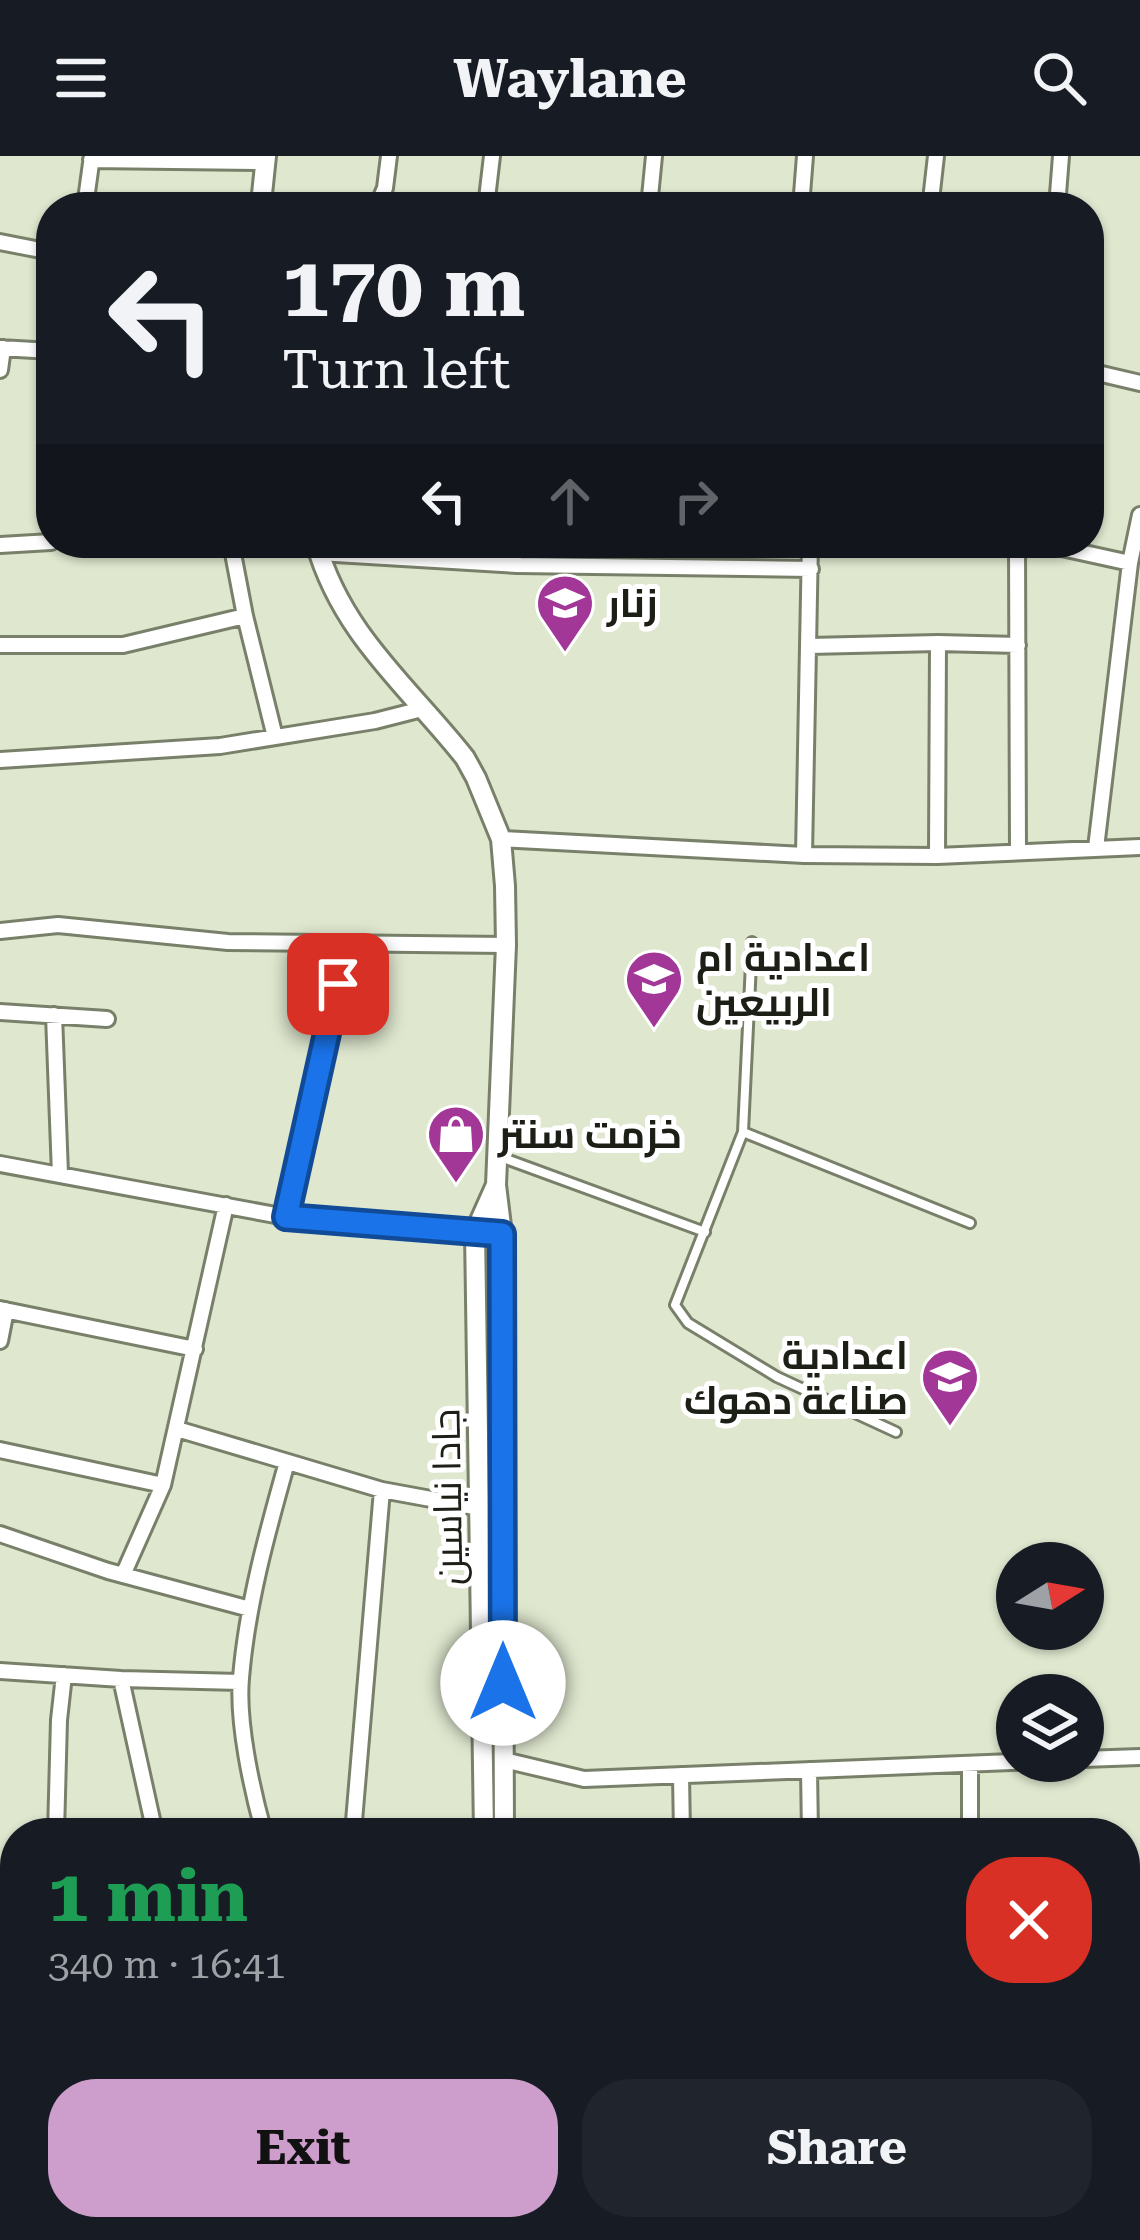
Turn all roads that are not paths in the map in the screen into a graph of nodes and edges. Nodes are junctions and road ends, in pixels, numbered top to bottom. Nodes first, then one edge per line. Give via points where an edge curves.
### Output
1 (389, 156) edge
2 (492, 156) edge
3 (654, 156) edge
4 (805, 156) edge
5 (936, 156) edge
6 (1061, 156) edge
7 (92, 158) edge
8 (265, 159) edge
9 (87, 192) edge
10 (262, 192) edge
11 (383, 192) edge
12 (488, 192) edge
13 (651, 192) edge
14 (802, 192) edge
15 (933, 192) edge
16 (1058, 192) edge
17 (0, 242) edge
18 (36, 249) edge
19 (2, 348) edge
20 (36, 350) edge
21 (0, 370) edge
22 (1104, 374) edge
23 (1140, 382) edge
24 (1140, 515) edge
25 (0, 534) edge
26 (36, 543) edge
27 (1, 545) edge
28 (1104, 557) edge
29 (234, 558) edge
30 (322, 558) edge
31 (435, 558) edge
32 (517, 558) edge
33 (811, 558) edge
34 (1017, 558) edge
35 (1130, 563) junction
36 (517, 565) junction
37 (811, 569) junction
38 (245, 616) junction
39 (938, 643) junction
40 (1018, 645) junction
41 (0, 646) edge
42 (809, 646) junction
43 (422, 709) junction
44 (275, 737) junction
45 (0, 760) edge
46 (501, 839) junction
47 (1140, 847) edge
48 (1096, 848) junction
49 (1018, 852) junction
50 (804, 855) junction
51 (937, 856) junction
52 (0, 931) edge
53 (752, 942) dead end
54 (346, 943) junction
55 (506, 945) junction
56 (0, 1012) edge
57 (54, 1016) junction
58 (107, 1019) dead end
59 (743, 1132) junction
60 (496, 1155) junction
61 (0, 1164) edge
62 (60, 1174) junction
63 (496, 1185) junction
64 (226, 1205) junction
65 (286, 1217) junction
66 (970, 1223) dead end
67 (475, 1232) junction
68 (705, 1232) junction
69 (502, 1234) junction
70 (3, 1310) edge
71 (0, 1341) edge
72 (195, 1349) junction
73 (177, 1429) junction
74 (896, 1432) dead end
75 (0, 1450) edge
76 (287, 1462) junction
77 (164, 1485) junction
78 (382, 1490) junction
79 (480, 1508) junction
80 (2, 1539) edge
81 (123, 1575) junction
82 (250, 1609) junction
83 (0, 1671) edge
84 (64, 1675) junction
85 (121, 1679) junction
86 (240, 1682) junction
87 (1140, 1757) edge
88 (1104, 1758) edge
89 (504, 1760) junction
90 (996, 1763) edge
91 (970, 1764) junction
92 (809, 1770) junction
93 (681, 1775) junction
94 (56, 1818) edge
95 (151, 1818) edge
96 (260, 1818) edge
97 (354, 1818) edge
98 (484, 1818) edge
99 (504, 1818) edge
100 (682, 1818) edge
101 (810, 1818) edge
102 (970, 1818) edge

1 - 11 street
2 - 12 street
3 - 13 street
4 - 14 street
5 - 15 street
6 - 16 street
7 - 8 street
7 - 9 street
8 - 10 street
17 - 18 street
19 - 20 street
19 - 21 street
22 - 23 street
24 - 35 street
25 - 27 street
26 - 27 street
28 - 35 street
29 - 38 street
30 - 43 street, جادا نیاسین via 355,626
31 - 36 street
32 - 36 lane
33 - 37 street
34 - 40 street
35 - 48 street
36 - 37 street
37 - 42 street
38 - 41 street via 123,645
38 - 44 street
39 - 40 street
39 - 42 street
39 - 51 street
40 - 49 street
42 - 50 street
43 - 44 street
43 - 46 street, جادا نیاسین via 464,758
44 - 45 street
46 - 50 street
46 - 55 street, جادا نیاسین
47 - 48 street
48 - 49 street
49 - 51 street
50 - 51 street
52 - 54 street via 58,925
53 - 59 lane
54 - 55 street
54 - 65 street
55 - 60 street, جادا نیاسین
56 - 57 street
57 - 58 street
57 - 62 street
59 - 66 lane
59 - 68 lane
60 - 63 street, جادا نیاسین
60 - 68 lane
61 - 62 street
62 - 64 street
63 - 67 street
63 - 69 street, جادا نیاسین
64 - 65 street
64 - 72 street
65 - 67 street
67 - 69 street
67 - 79 street, جادا نیاسین
68 - 74 lane via 675,1305 688,1323 777,1377
69 - 89 street, جادا نیاسین
70 - 71 street
70 - 72 street
72 - 73 street
73 - 76 street
73 - 77 street
75 - 77 street
76 - 78 street
76 - 82 street
77 - 81 street
78 - 79 street
78 - 97 street
79 - 98 street, جادا نیاسین
80 - 81 street
81 - 82 street
82 - 86 street
83 - 84 street
84 - 85 street
84 - 94 street
85 - 86 street
85 - 95 street
86 - 96 street
87 - 88 street
89 - 93 street via 584,1779
89 - 99 street, جادا نیاسین
90 - 91 street
91 - 92 street
91 - 102 street
92 - 93 street
92 - 101 street
93 - 100 street

